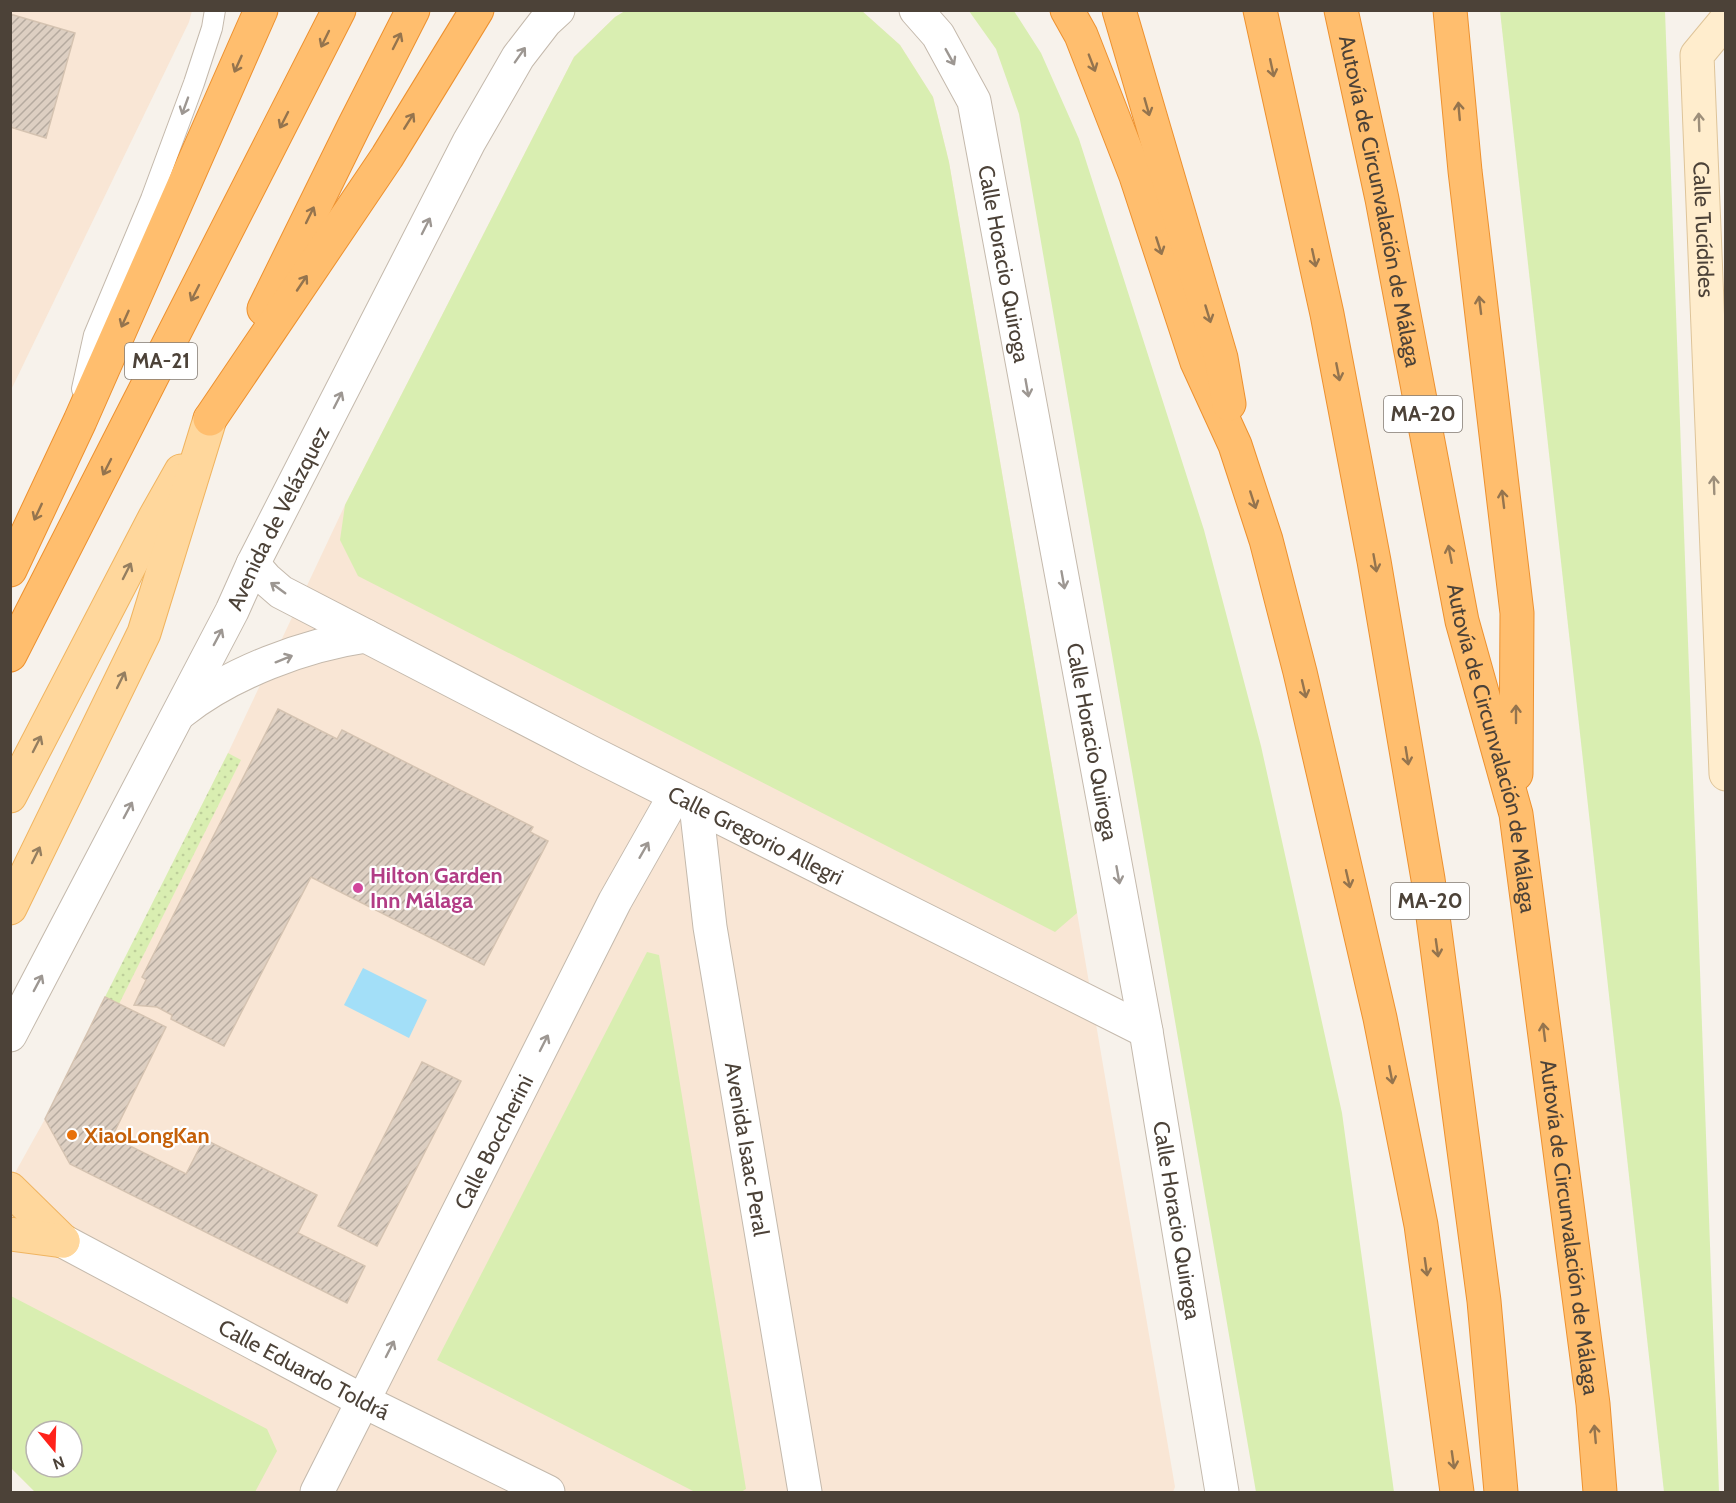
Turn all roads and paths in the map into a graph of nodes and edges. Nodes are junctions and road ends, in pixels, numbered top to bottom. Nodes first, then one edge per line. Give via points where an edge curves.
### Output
1 (214, 10) edge
2 (261, 10) edge
3 (339, 10) edge
4 (413, 10) edge
5 (477, 10) edge
6 (558, 10) edge
7 (916, 10) edge
8 (1067, 10) edge
9 (1119, 10) edge
10 (1260, 10) edge
11 (1341, 10) edge
12 (1450, 10) edge
13 (1725, 20) edge
14 (210, 419) junction
15 (80, 421) junction
16 (1235, 445) junction
17 (253, 564) junction
18 (10, 570) edge
19 (366, 636) junction
20 (10, 655) edge
21 (177, 715) junction
22 (1725, 774) edge
23 (10, 796) edge
24 (685, 800) junction
25 (1516, 814) junction
26 (10, 908) edge
27 (1146, 1031) junction
28 (10, 1035) edge
29 (10, 1189) edge
30 (10, 1234) edge
31 (63, 1241) junction
32 (363, 1401) junction
33 (317, 1492) edge
34 (548, 1492) edge
35 (805, 1492) edge
36 (1222, 1492) edge
37 (1457, 1492) edge
38 (1501, 1492) edge
39 (1600, 1492) edge

1 -> 15 lane via 212,28 151,199 94,335 82,383
2 -> 15 highway
3 -> 20 highway, MA-21
14 -> 4 highway, MA-21
14 -> 5 highway via 387,157
17 -> 6 street, Avenida de Velázquez via 469,142 518,57
7 -> 27 street, Calle Horacio Quiroga via 938,35 974,101
8 -> 16 highway via 1081,35 1136,176 1197,362
9 -> 16 highway via 1221,358
10 -> 38 highway, MA-20 via 1327,314 1428,879 1484,1301
25 -> 11 highway, Autovía de Circunvalación de Málaga / MA-20 via 1462,621 1382,199
25 -> 12 highway via 1517,613
22 -> 13 main road, Calle Tucídides via 1697,55
23 -> 14 main road via 154,517
26 -> 14 main road via 144,633
15 -> 18 highway
16 -> 37 highway via 1266,540 1300,672 1380,1018 1421,1225
19 -> 17 street, Calle Gregorio Allegri via 281,592
21 -> 17 street, Avenida de Velázquez
21 -> 19 street via 204,694 243,675 331,641
19 - 24 street, Calle Gregorio Allegri
28 -> 21 street, Avenida de Velázquez
24 - 27 street, Calle Gregorio Allegri
32 -> 24 street, Calle Boccherini via 615,901
24 - 35 street, Avenida Isaac Peral
39 -> 25 highway, Autovía de Circunvalación de Málaga / MA-20 via 1593,1404
27 - 36 street, Calle Horacio Quiroga
29 - 31 main road
30 - 31 main road
31 - 32 street, Calle Eduardo Toldrá
32 - 33 street, Calle Boccherini
32 - 34 street, Calle Eduardo Toldrá

